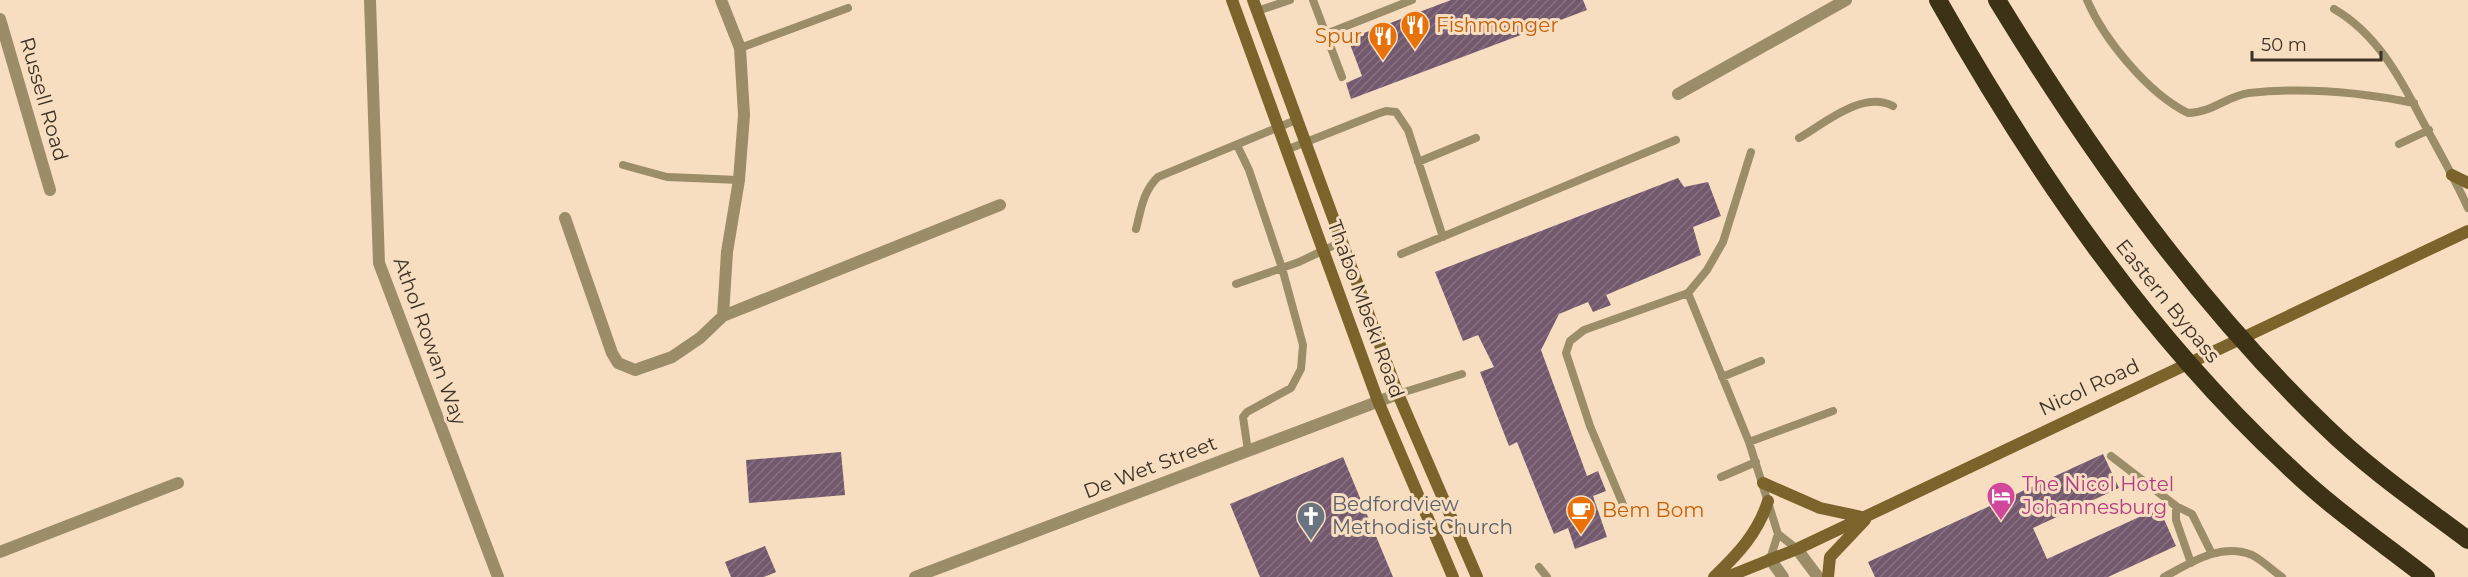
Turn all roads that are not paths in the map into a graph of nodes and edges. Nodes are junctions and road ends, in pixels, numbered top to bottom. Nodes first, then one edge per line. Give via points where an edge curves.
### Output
1 (370, 0) edge
2 (721, 0) edge
3 (1232, 0) edge
4 (1290, 0) edge
5 (1313, 0) edge
6 (1412, 0) edge
7 (1846, 0) edge
8 (1938, 0) edge
9 (1997, 0) edge
10 (2087, 0) edge
11 (1255, 6) edge
12 (848, 8) dead end
13 (2334, 9) dead end
14 (0, 19) edge
15 (1326, 34) junction
16 (740, 48) junction
17 (1342, 77) dead end
18 (1678, 94) dead end
19 (2414, 103) junction
20 (1893, 106) dead end
21 (1296, 120) junction
22 (1278, 128) junction
23 (2429, 130) junction
24 (1476, 138) dead end
25 (1799, 138) dead end
26 (1676, 140) dead end
27 (1304, 143) junction
28 (2399, 144) dead end
29 (1237, 145) junction
30 (1286, 150) junction
31 (1751, 152) dead end
32 (1418, 162) junction
33 (623, 165) dead end
34 (2452, 175) junction
35 (739, 180) junction
36 (2468, 183) edge
37 (50, 190) dead end
38 (1000, 205) dead end
39 (2468, 208) edge
40 (565, 218) dead end
41 (1136, 229) dead end
42 (2468, 231) edge
43 (1443, 237) junction
44 (1341, 242) junction
45 (1324, 250) junction
46 (1401, 254) dead end
47 (1282, 268) junction
48 (1236, 284) dead end
49 (1688, 293) junction
50 (723, 316) junction
51 (1761, 361) dead end
52 (1462, 374) dead end
53 (1722, 377) junction
54 (1398, 394) junction
55 (1378, 401) junction
56 (1833, 411) dead end
57 (1749, 442) junction
58 (1248, 451) junction
59 (2111, 456) dead end
60 (1756, 462) junction
61 (1720, 477) dead end
62 (178, 483) dead end
63 (1763, 483) junction
64 (1768, 501) junction
65 (2176, 506) junction
66 (1875, 511) junction
67 (1627, 514) dead end
68 (1862, 517) junction
69 (1778, 534) junction
70 (2468, 540) edge
71 (1797, 549) junction
72 (0, 552) edge
73 (2212, 554) junction
74 (1770, 559) junction
75 (2191, 563) junction
76 (1539, 567) dead end
77 (498, 577) edge
78 (915, 577) edge
79 (1453, 577) edge
80 (1477, 577) edge
81 (1547, 577) edge
82 (1714, 577) edge
83 (1727, 577) edge
84 (1783, 577) edge
85 (1818, 577) edge
86 (1828, 577) edge
87 (2164, 577) edge
88 (2282, 577) edge
89 (2426, 577) edge

1 - 77 street, Athol Rowan Way via 379,263
2 - 16 street
3 - 22 main road, Thabo Mbeki Road
4 - 11 lane
5 - 15 lane
6 - 15 lane
7 - 18 street
8 - 89 highway, Eastern Bypass via 2029,151 2122,284 2227,407 2289,468
9 - 70 highway, Eastern Bypass via 2074,122 2166,250 2263,364 2336,436
10 - 19 lane via 2102,31 2117,50 2167,100 2188,113 2211,109 2247,93 2348,91
11 - 21 main road, Thabo Mbeki Road
12 - 16 lane
13 - 19 lane via 2345,15 2385,57
14 - 37 street, Russell Road
15 - 17 lane
16 - 35 street via 744,115
19 - 23 lane
20 - 25 lane via 1884,101 1862,103
21 - 22 lane
21 - 27 main road, Thabo Mbeki Road
22 - 29 lane
22 - 30 main road, Thabo Mbeki Road
23 - 28 lane
23 - 34 lane
24 - 32 lane
26 - 43 lane
27 - 30 lane
27 - 32 lane via 1386,111 1396,112
27 - 44 main road, Thabo Mbeki Road
29 - 41 lane via 1158,177 1144,196
29 - 47 lane
30 - 45 main road, Thabo Mbeki Road
31 - 49 lane via 1723,242
32 - 43 lane
33 - 35 lane via 667,177
34 - 36 main road
34 - 39 lane
35 - 50 street via 727,252
38 - 50 street
40 - 50 street via 612,353 624,368 635,370 672,357
42 - 66 main road, Nicol Road
43 - 46 lane
44 - 45 lane
44 - 54 main road, Thabo Mbeki Road
45 - 47 lane
45 - 55 main road, Thabo Mbeki Road
47 - 48 lane
47 - 58 lane via 1303,345 1302,363 1291,387 1243,417
49 - 53 lane
49 - 67 lane via 1584,330 1570,341 1566,353 1590,426
51 - 53 lane
52 - 54 lane
53 - 57 lane
54 - 55 street, De Wet Street
54 - 80 main road, Thabo Mbeki Road
55 - 58 street, De Wet Street
55 - 79 main road, Thabo Mbeki Road
56 - 57 lane
57 - 60 lane
58 - 78 street, De Wet Street
59 - 65 lane
60 - 61 lane
60 - 63 lane
62 - 72 street
63 - 64 lane
63 - 68 main road via 1820,508
64 - 69 lane
64 - 82 main road via 1762,522 1749,541
65 - 73 lane via 2192,514
65 - 75 lane via 2176,520
66 - 68 main road, Nicol Road
66 - 86 main road via 1830,557
68 - 71 main road, Nicol Road
69 - 71 lane
69 - 74 lane
71 - 74 main road, Nicol Road
71 - 85 street
73 - 75 lane
73 - 88 lane via 2247,554
74 - 83 main road, Nicol Road
74 - 84 street
75 - 87 lane
76 - 81 lane

